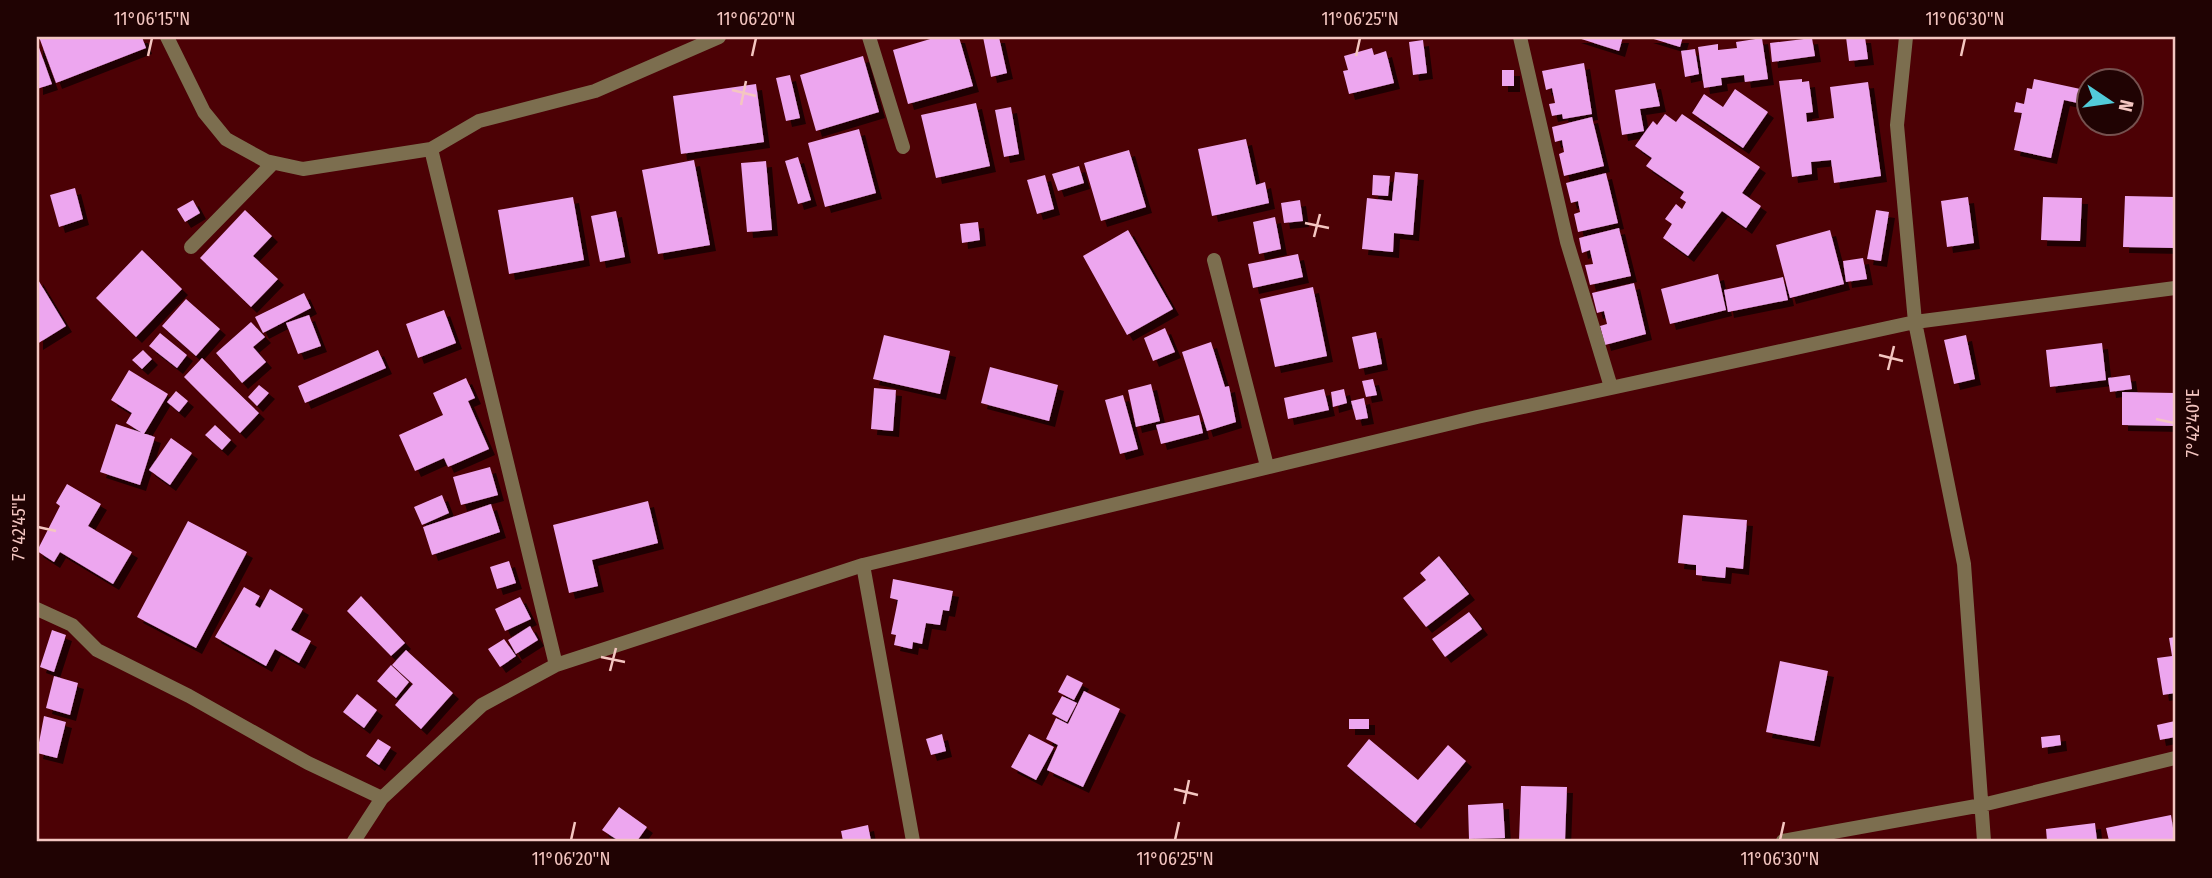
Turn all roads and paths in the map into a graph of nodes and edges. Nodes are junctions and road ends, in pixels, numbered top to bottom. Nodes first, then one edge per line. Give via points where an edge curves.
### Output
1 (167, 37) edge
2 (719, 37) edge
3 (869, 37) edge
4 (1520, 37) edge
5 (1906, 37) edge
6 (903, 147) dead end
7 (431, 149) junction
8 (273, 163) junction
9 (191, 247) dead end
10 (1214, 260) dead end
11 (2175, 288) edge
12 (1915, 322) junction
13 (1611, 387) junction
14 (1267, 466) junction
15 (863, 565) junction
16 (37, 609) edge
17 (556, 665) junction
18 (2175, 758) edge
19 (382, 798) junction
20 (1982, 804) junction
21 (354, 841) edge
22 (913, 841) edge
23 (1783, 841) edge
24 (1984, 841) edge

1 - 8 street via 204,112 221,133 238,148
2 - 7 street via 594,91 479,121
3 - 6 street
4 - 13 street via 1567,242
5 - 12 street via 1897,125
7 - 8 street via 303,169
7 - 17 street
8 - 9 street
10 - 14 street
11 - 12 street
12 - 13 street
12 - 20 street via 1964,564
13 - 14 street
14 - 15 street
15 - 17 street
15 - 22 street
16 - 19 street via 72,625 97,650
17 - 19 street via 482,705
18 - 20 street
19 - 21 street
20 - 23 street
20 - 24 street

